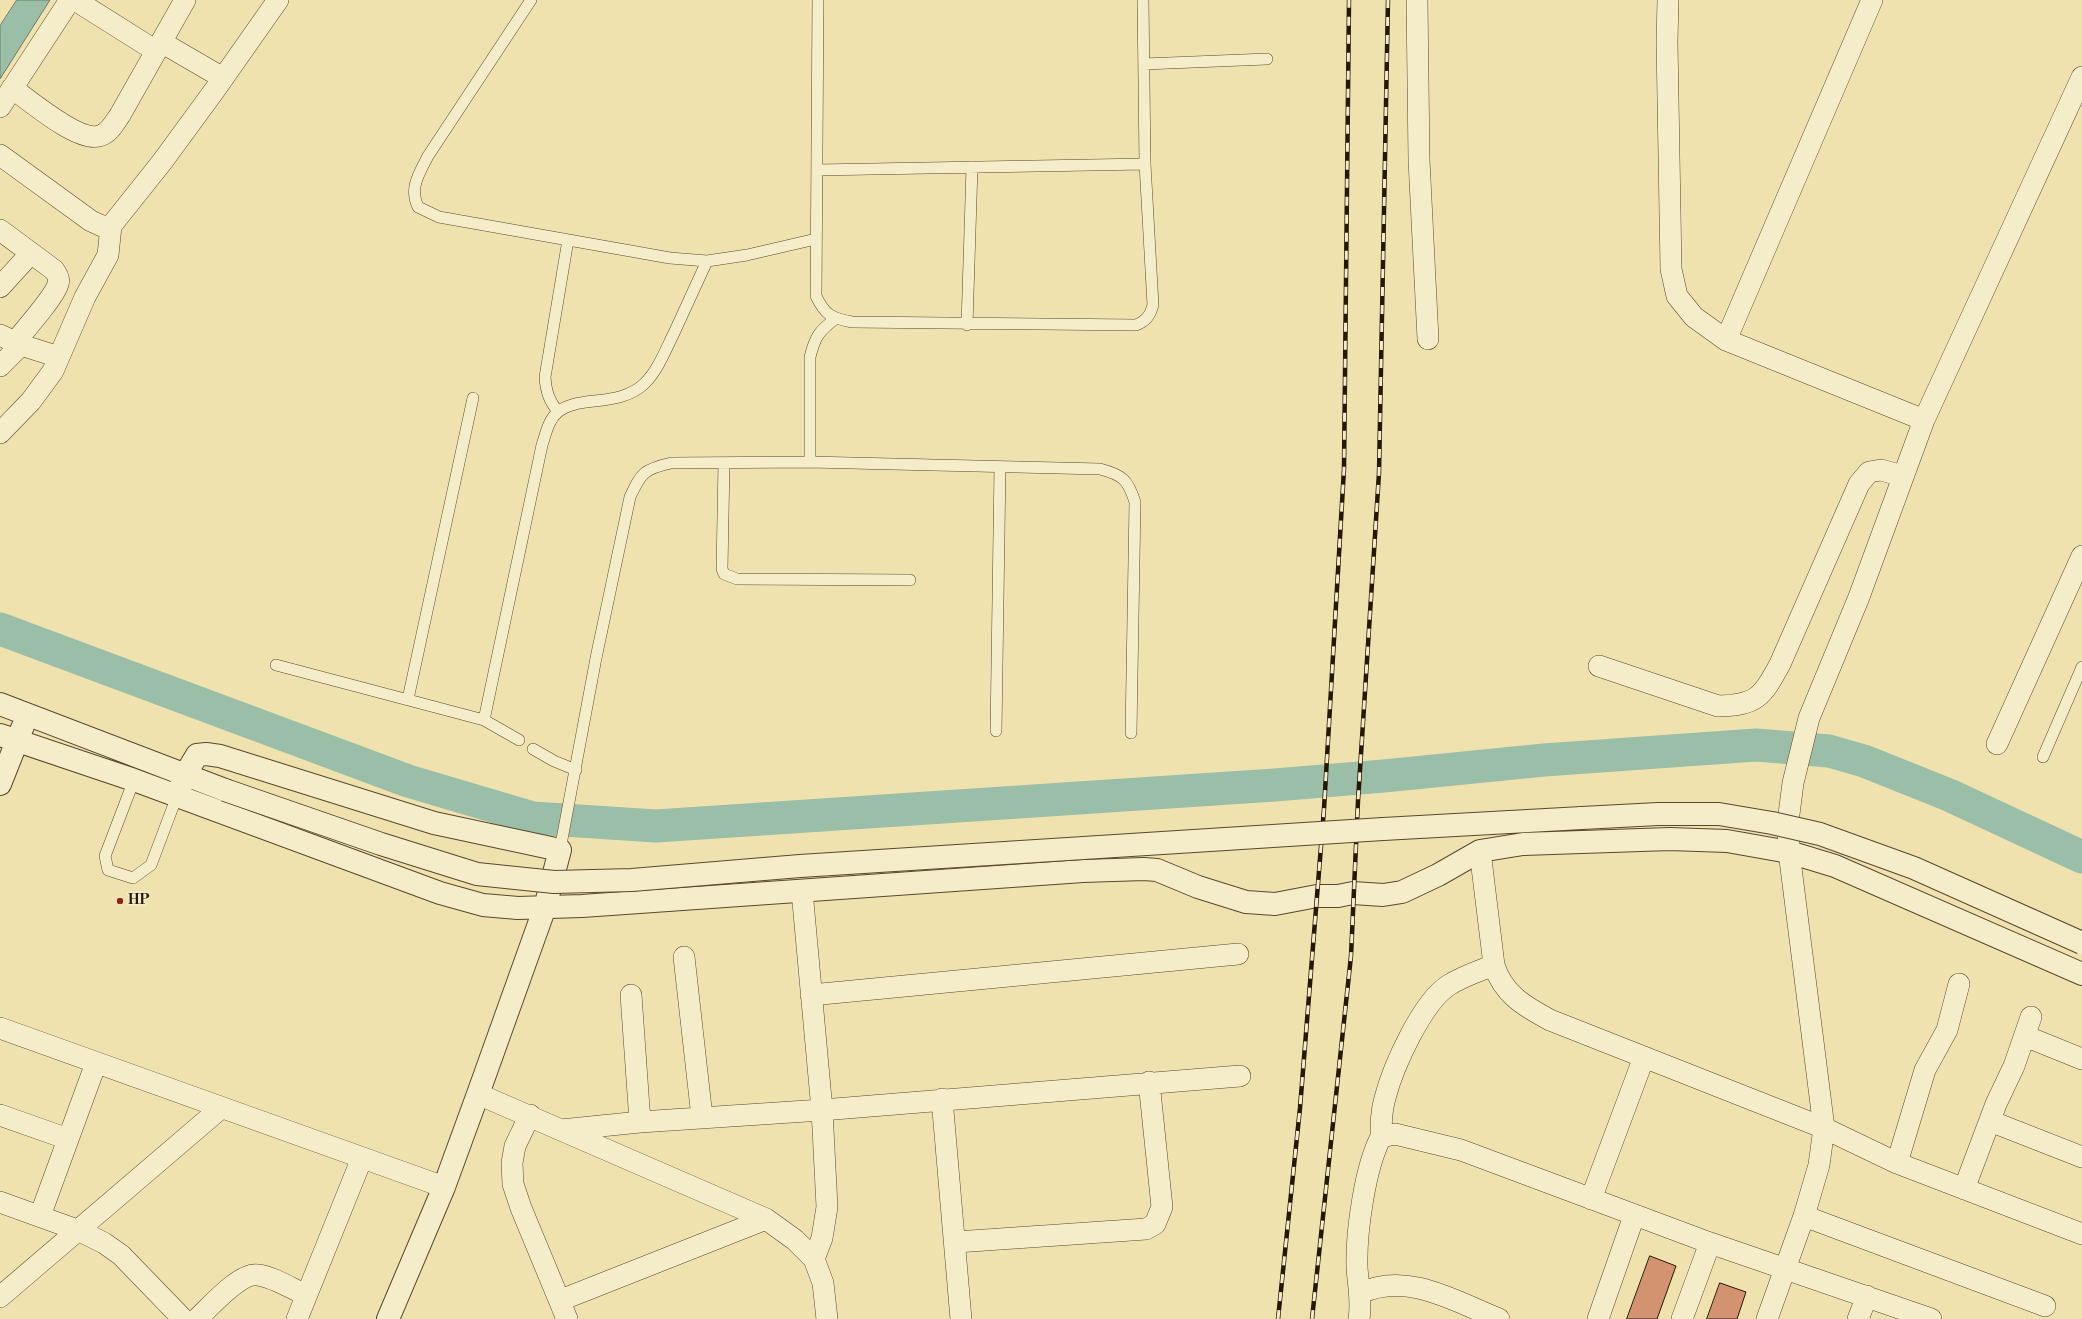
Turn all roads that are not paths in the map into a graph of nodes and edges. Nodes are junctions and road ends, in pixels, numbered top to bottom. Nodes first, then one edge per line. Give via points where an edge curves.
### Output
1 (70, 0) edge
2 (75, 0) edge
3 (185, 0) edge
4 (278, 0) edge
5 (531, 0) edge
6 (818, 0) edge
7 (1144, 0) edge
8 (1417, 0) edge
9 (1668, 0) edge
10 (1872, 0) edge
11 (159, 47) junction
12 (1267, 59) dead end
13 (1144, 64) junction
14 (2082, 77) edge
15 (223, 78) junction
16 (12, 88) junction
17 (0, 107) edge
18 (0, 155) edge
19 (1145, 164) junction
20 (972, 167) junction
21 (816, 170) junction
22 (111, 226) junction
23 (0, 230) edge
24 (816, 239) junction
25 (568, 240) junction
26 (31, 252) junction
27 (707, 261) junction
28 (0, 287) edge
29 (835, 319) junction
30 (967, 324) junction
31 (1428, 339) dead end
32 (1726, 340) junction
33 (12, 341) edge
34 (59, 358) junction
35 (0, 366) edge
36 (472, 398) dead end
37 (558, 412) junction
38 (1924, 420) junction
39 (0, 433) edge
40 (810, 462) junction
41 (724, 463) junction
42 (1000, 467) junction
43 (1903, 476) junction
44 (2082, 556) edge
45 (910, 580) dead end
46 (276, 665) dead end
47 (1599, 666) dead end
48 (2082, 667) edge
49 (408, 699) junction
50 (0, 704) edge
51 (28, 716) junction
52 (484, 720) junction
53 (996, 731) dead end
54 (1131, 733) dead end
55 (9, 737) edge
56 (519, 740) dead end
57 (1997, 744) dead end
58 (533, 749) dead end
59 (2043, 757) dead end
60 (576, 770) junction
61 (186, 775) junction
62 (134, 780) junction
63 (0, 784) edge
64 (178, 796) junction
65 (562, 842) junction
66 (1480, 851) junction
67 (1789, 852) junction
68 (802, 891) junction
69 (545, 907) junction
70 (2082, 943) edge
71 (1238, 954) dead end
72 (684, 957) dead end
73 (1494, 965) junction
74 (2082, 974) edge
75 (1959, 984) dead end
76 (631, 995) dead end
77 (811, 995) junction
78 (2031, 1017) dead end
79 (0, 1028) edge
80 (2024, 1036) junction
81 (1644, 1057) junction
82 (2082, 1059) edge
83 (96, 1063) junction
84 (1240, 1076) dead end
85 (1149, 1082) junction
86 (478, 1094) junction
87 (942, 1099) junction
88 (221, 1108) junction
89 (822, 1110) junction
90 (0, 1115) edge
91 (530, 1115) junction
92 (702, 1117) junction
93 (1990, 1120) junction
94 (640, 1122) junction
95 (1824, 1128) junction
96 (561, 1130) junction
97 (1382, 1137) junction
98 (68, 1139) junction
99 (2082, 1157) edge
100 (362, 1158) junction
101 (1897, 1163) junction
102 (444, 1186) junction
103 (1964, 1189) junction
104 (1591, 1199) junction
105 (0, 1202) edge
106 (40, 1216) junction
107 (1634, 1216) junction
108 (1804, 1216) junction
109 (766, 1220) junction
110 (80, 1231) junction
111 (2082, 1234) edge
112 (956, 1242) junction
113 (1710, 1243) junction
114 (814, 1260) junction
115 (1786, 1268) junction
116 (1361, 1293) junction
117 (306, 1295) junction
118 (1867, 1296) junction
119 (0, 1297) edge
120 (2045, 1306) dead end
121 (564, 1310) edge
122 (825, 1318) edge
123 (183, 1319) edge
124 (197, 1319) edge
125 (297, 1319) edge
126 (388, 1319) edge
127 (961, 1319) edge
128 (1359, 1319) edge
129 (1499, 1319) edge
130 (1598, 1319) edge
131 (1682, 1319) edge
132 (1767, 1319) edge
133 (1858, 1319) edge
134 (1931, 1319) edge

1 - 16 street
2 - 11 street
3 - 11 street
4 - 15 street
5 - 25 lane via 428,156 416,181 413,197 418,207 439,217
6 - 21 lane
7 - 13 lane
8 - 31 street via 1419,160
9 - 32 street via 1671,270 1677,296 1694,318
10 - 32 street
11 - 15 street
11 - 16 street via 120,114 108,132 99,137 86,136 71,129
12 - 13 lane
13 - 19 lane
14 - 38 street
15 - 22 street via 162,162
16 - 17 street
18 - 22 street via 90,221 102,226
19 - 20 lane
19 - 30 lane via 1153,305 1150,315 1144,322 1136,325
20 - 21 lane
20 - 30 lane
21 - 24 lane
22 - 34 street via 108,255 85,297
23 - 26 street
24 - 27 lane via 747,255
24 - 29 lane via 816,296 823,311
25 - 27 lane via 670,258
25 - 37 lane via 545,377 546,392
26 - 28 street
26 - 33 street via 54,270 58,276 58,284
27 - 37 lane via 662,358 646,382 629,394 570,406
29 - 30 lane via 852,322
29 - 40 lane via 821,330 810,357
32 - 38 street
33 - 34 street
33 - 35 street
34 - 39 street via 44,385
36 - 49 lane
37 - 52 lane via 549,424 542,445
38 - 43 street
40 - 41 lane
40 - 42 lane
41 - 45 lane via 722,569 730,578
41 - 60 lane via 671,463 654,467 639,477 630,497 596,658
42 - 53 lane
42 - 54 lane via 1100,469 1116,473 1130,485 1135,502 1136,520
43 - 47 street via 1881,470 1869,472 1859,484 1780,664 1768,687 1753,700 1738,705 1718,706
43 - 67 street via 1859,597 1809,718 1799,754 1788,822
44 - 57 street
46 - 49 lane
48 - 59 lane
49 - 52 lane
50 - 51 street
51 - 55 street
51 - 61 street
52 - 56 lane
55 - 62 street
55 - 63 street
58 - 60 lane
60 - 65 lane
61 - 64 street
61 - 65 street via 197,756 220,756 434,823
61 - 70 street, bridge via 381,844 477,874 554,882 632,880 800,866 1406,828 1658,814 1719,814 1820,834 1914,868
62 - 64 street
62 - 64 lane via 105,856 108,870 133,878 151,865
64 - 69 street via 448,895 483,905
65 - 69 street
66 - 67 street via 1523,844 1670,839 1727,841
66 - 68 street via 1402,892 1383,895 1353,893 1317,896 1275,904 1246,902 1198,887 1157,870 1144,869
66 - 73 street
67 - 74 street via 1835,866
67 - 95 street
68 - 69 street
68 - 77 street
69 - 86 street
71 - 77 street
72 - 92 street
73 - 81 street via 1510,996 1524,1006 1550,1020
73 - 97 street via 1449,985 1435,997 1392,1074 1380,1121
75 - 101 street via 1947,1030 1925,1070
76 - 94 street
77 - 89 street
78 - 80 street
79 - 83 street
80 - 82 street
80 - 93 street
81 - 95 street
81 - 104 street
83 - 88 street
83 - 98 street
84 - 85 street
85 - 87 street
85 - 112 street via 1162,1207 1155,1224 1146,1229
86 - 91 street
86 - 102 street
87 - 89 street
87 - 112 street
88 - 100 street
88 - 110 street
89 - 92 street
89 - 114 street via 827,1207 822,1238
90 - 98 street
91 - 96 street
91 - 121 street via 515,1146 512,1163 513,1184
92 - 94 street
93 - 99 street
93 - 103 street
94 - 96 street
95 - 101 street
95 - 108 street via 1819,1165
96 - 109 street
97 - 104 street via 1395,1134 1461,1150
97 - 116 street via 1375,1149 1358,1239 1357,1268
98 - 106 street
100 - 102 street
100 - 117 street
101 - 103 street
102 - 126 street
103 - 111 street
104 - 107 street
105 - 106 street
106 - 110 street
107 - 113 street
107 - 130 street
108 - 115 street
108 - 120 street
109 - 114 street via 796,1240
109 - 121 street
110 - 119 street
110 - 123 street via 121,1255
112 - 127 street
113 - 115 street
113 - 131 street
114 - 122 street via 823,1283
115 - 118 street
115 - 132 street
116 - 128 street
116 - 129 street via 1386,1285 1423,1288
117 - 124 street via 258,1274 248,1275
117 - 125 street
118 - 133 street
118 - 134 street

